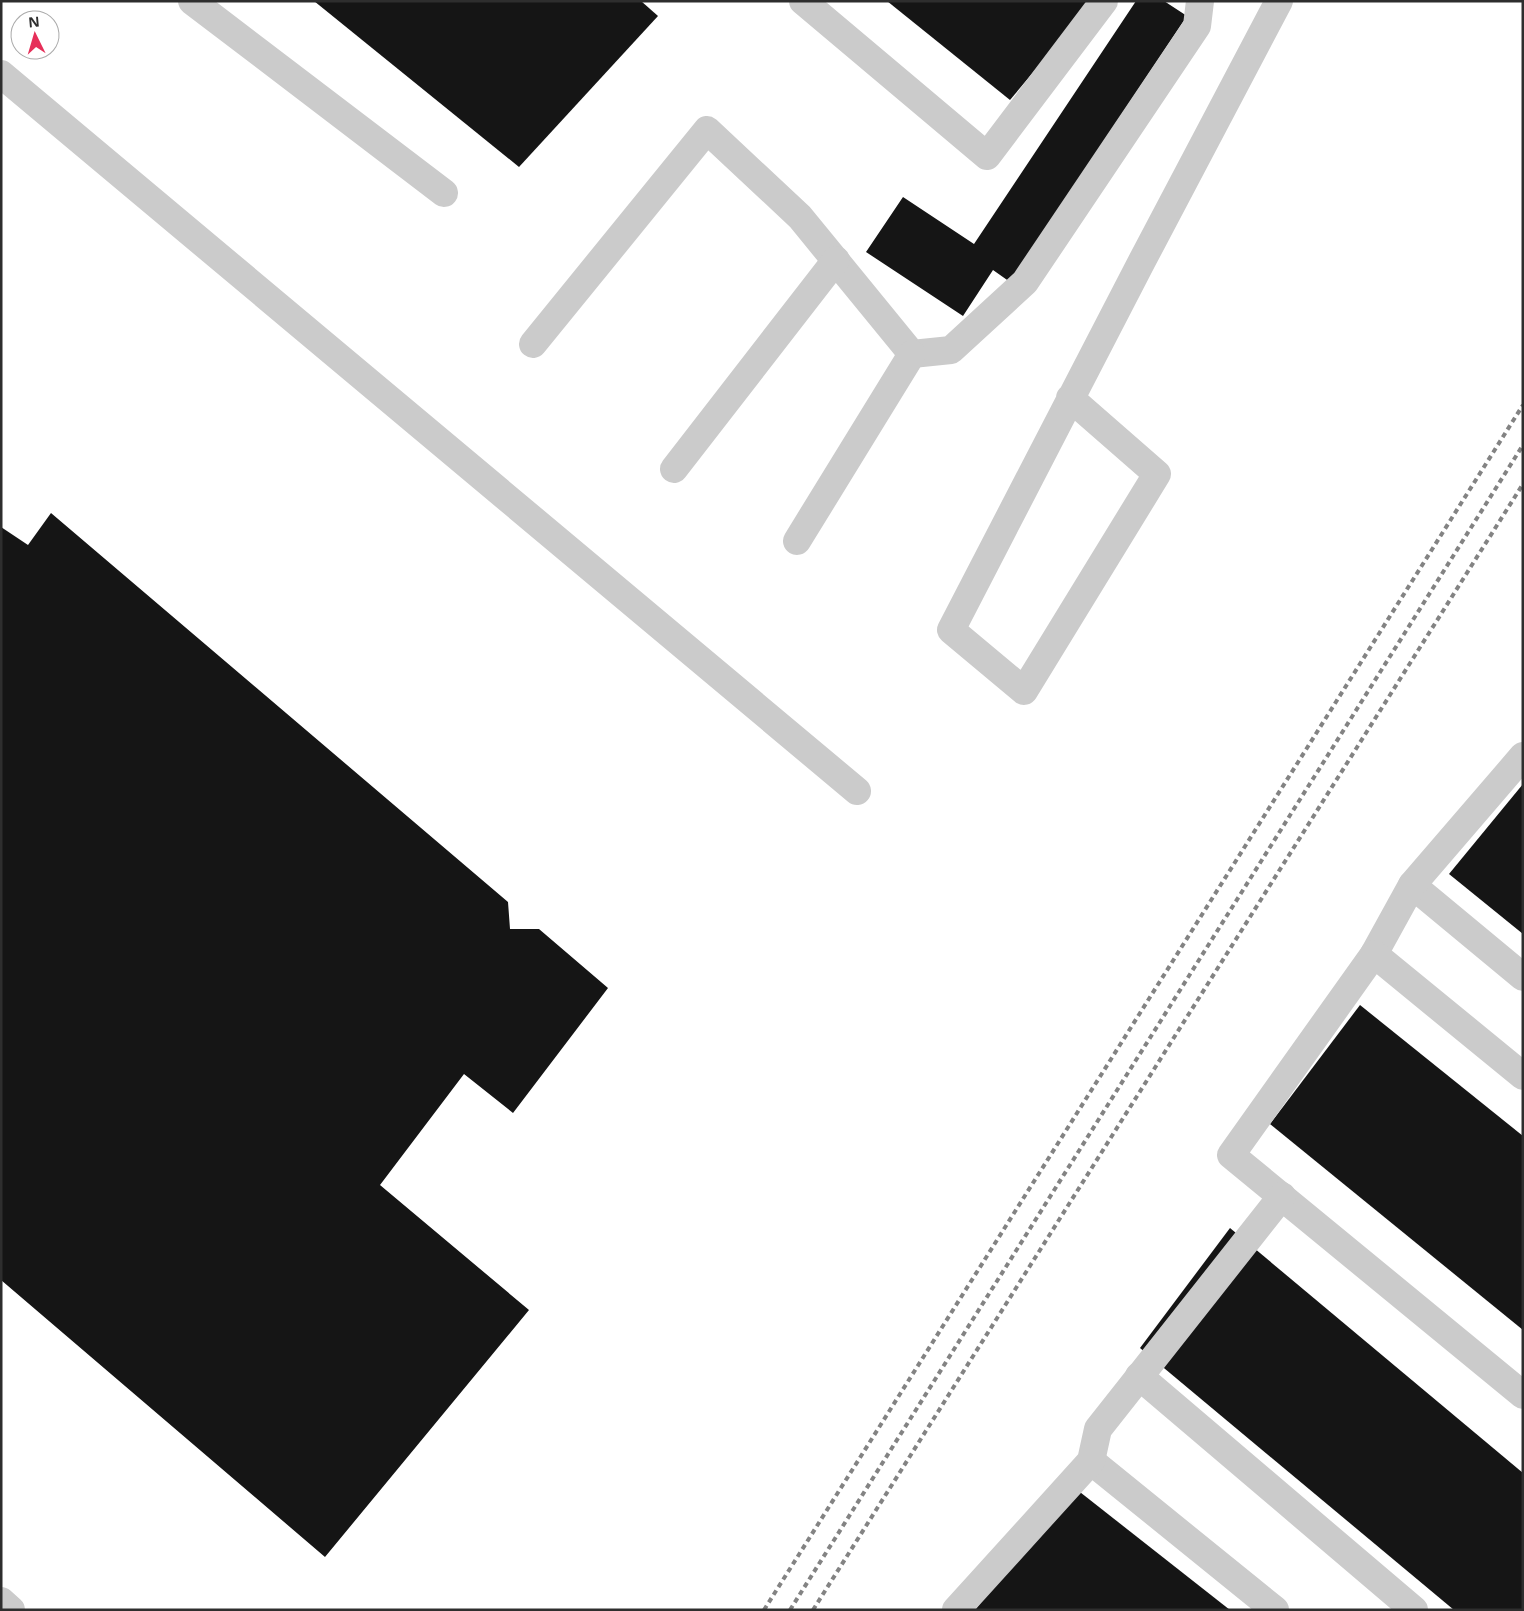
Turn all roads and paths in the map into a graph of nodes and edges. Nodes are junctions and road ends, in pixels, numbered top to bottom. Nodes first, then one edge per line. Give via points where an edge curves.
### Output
1 (192, 1) edge
2 (803, 1) edge
3 (1104, 1) edge
4 (1200, 1) edge
5 (1279, 1) edge
6 (1, 74) edge
7 (444, 193) dead end
8 (836, 260) junction
9 (533, 344) dead end
10 (912, 354) junction
11 (1070, 398) junction
12 (674, 469) dead end
13 (797, 541) dead end
14 (1523, 756) edge
15 (858, 791) dead end
16 (1412, 884) junction
17 (1374, 954) junction
18 (1523, 977) edge
19 (1523, 1076) edge
20 (1282, 1196) junction
21 (1139, 1376) junction
22 (1523, 1395) edge
23 (1091, 1462) junction
24 (1, 1601) edge
25 (11, 1610) edge
26 (956, 1610) edge
27 (1275, 1610) edge
28 (1414, 1610) edge

1 - 7 lane
2 - 3 lane via 987,156
4 - 10 lane via 1197,26 1025,282 951,350
5 - 11 lane
6 - 15 lane
8 - 9 lane via 800,217 707,130
8 - 10 lane
8 - 12 lane
10 - 13 lane
11 - 11 lane via 1157,474 1024,691 952,630
14 - 16 lane
16 - 17 lane
16 - 18 lane
17 - 19 lane
17 - 20 lane via 1231,1154
20 - 21 lane
20 - 22 lane
21 - 23 lane via 1098,1429
21 - 28 lane
23 - 26 lane
23 - 27 lane
24 - 25 lane

